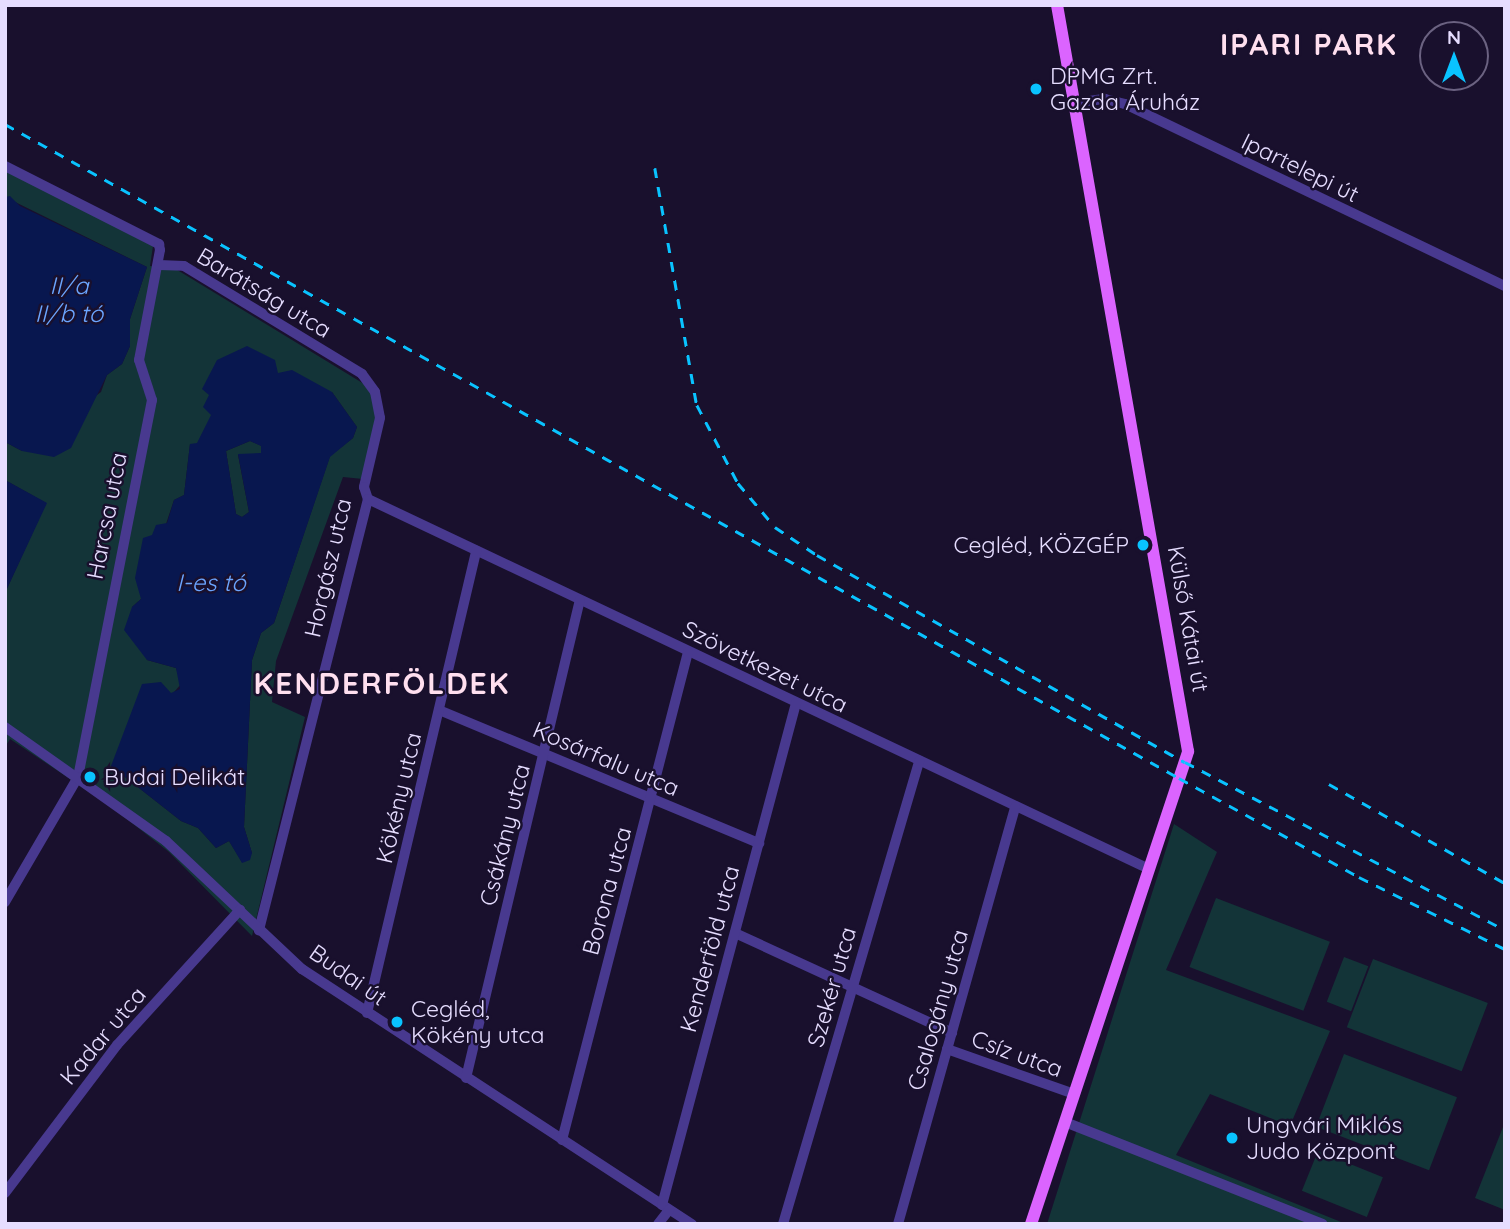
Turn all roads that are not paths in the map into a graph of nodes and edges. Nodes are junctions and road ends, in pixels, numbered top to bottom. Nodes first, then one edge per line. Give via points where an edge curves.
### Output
1 (1057, 5) edge
2 (1075, 103) junction
3 (5, 166) edge
4 (159, 265) junction
5 (1505, 286) edge
6 (380, 418) joint
7 (368, 499) junction
8 (476, 551) junction
9 (580, 600) junction
10 (688, 652) junction
11 (796, 703) junction
12 (439, 710) junction
13 (5, 727) edge
14 (544, 753) junction
15 (919, 761) junction
16 (78, 777) junction
17 (652, 798) junction
18 (1015, 807) junction
19 (759, 842) junction
20 (1147, 867) junction
21 (5, 902) edge
22 (240, 910) junction
23 (259, 930) junction
24 (735, 933) junction
25 (853, 985) junction
26 (367, 1013) junction
27 (952, 1032) junction
28 (947, 1049) junction
29 (466, 1078) junction
30 (1074, 1094) junction
31 (1065, 1122) junction
32 (562, 1140) junction
33 (5, 1193) edge
34 (665, 1208) junction
35 (658, 1224) edge
36 (692, 1224) edge
37 (783, 1224) edge
38 (898, 1224) edge
39 (1031, 1224) edge
40 (1323, 1224) edge

1 - 2 main road, Külső Kátai út
2 - 5 street, Ipartelepi út via 1105,99 1125,104
2 - 20 main road, Külső Kátai út via 1186,729 1186,758
3 - 4 street, Barátság utca via 159,244
4 - 6 street, Barátság utca via 184,266 362,374 375,392
4 - 16 street, Harcsa utca via 139,360 152,400
6 - 7 street, Horgász utca via 364,487
7 - 8 street, Szövetkezet utca
7 - 23 street, Horgász utca
8 - 9 street, Szövetkezet utca
8 - 12 street, Kökény utca
9 - 10 street, Szövetkezet utca
9 - 14 street, Csákány utca
10 - 11 street, Szövetkezet utca
10 - 17 street, Borona utca
11 - 15 street, Szövetkezet utca
11 - 19 street, Kenderföld utca
12 - 14 street, Kosárfalu utca
12 - 26 street, Kökény utca
13 - 16 street, Budai út
14 - 17 street, Kosárfalu utca
14 - 29 street, Csákány utca
15 - 18 street, Szövetkezet utca
15 - 25 street, Szekér utca
16 - 21 street, Harcsa utca
16 - 22 street, Budai út via 166,841
17 - 19 street, Kosárfalu utca
17 - 32 street, Borona utca
18 - 20 street, Szövetkezet utca
18 - 27 street, Csalogány utca
19 - 24 street, Kenderföld utca
20 - 30 main road, Külső Kátai út
22 - 23 street, Budai út
22 - 33 street, Kadar utca via 117,1045
23 - 26 street, Budai út via 302,969
24 - 25 street
24 - 34 street, Kenderföld utca
25 - 27 street
25 - 37 street, Szekér utca
26 - 29 street, Budai út
27 - 28 street, Csalogány utca
28 - 30 street, Csíz utca
28 - 38 street, Csalogány utca
29 - 32 street, Budai út
30 - 31 main road, Külső Kátai út
31 - 39 main road, Külső Kátai út
31 - 40 street
32 - 34 street, Budai út
34 - 35 street
34 - 36 street, Budai út

